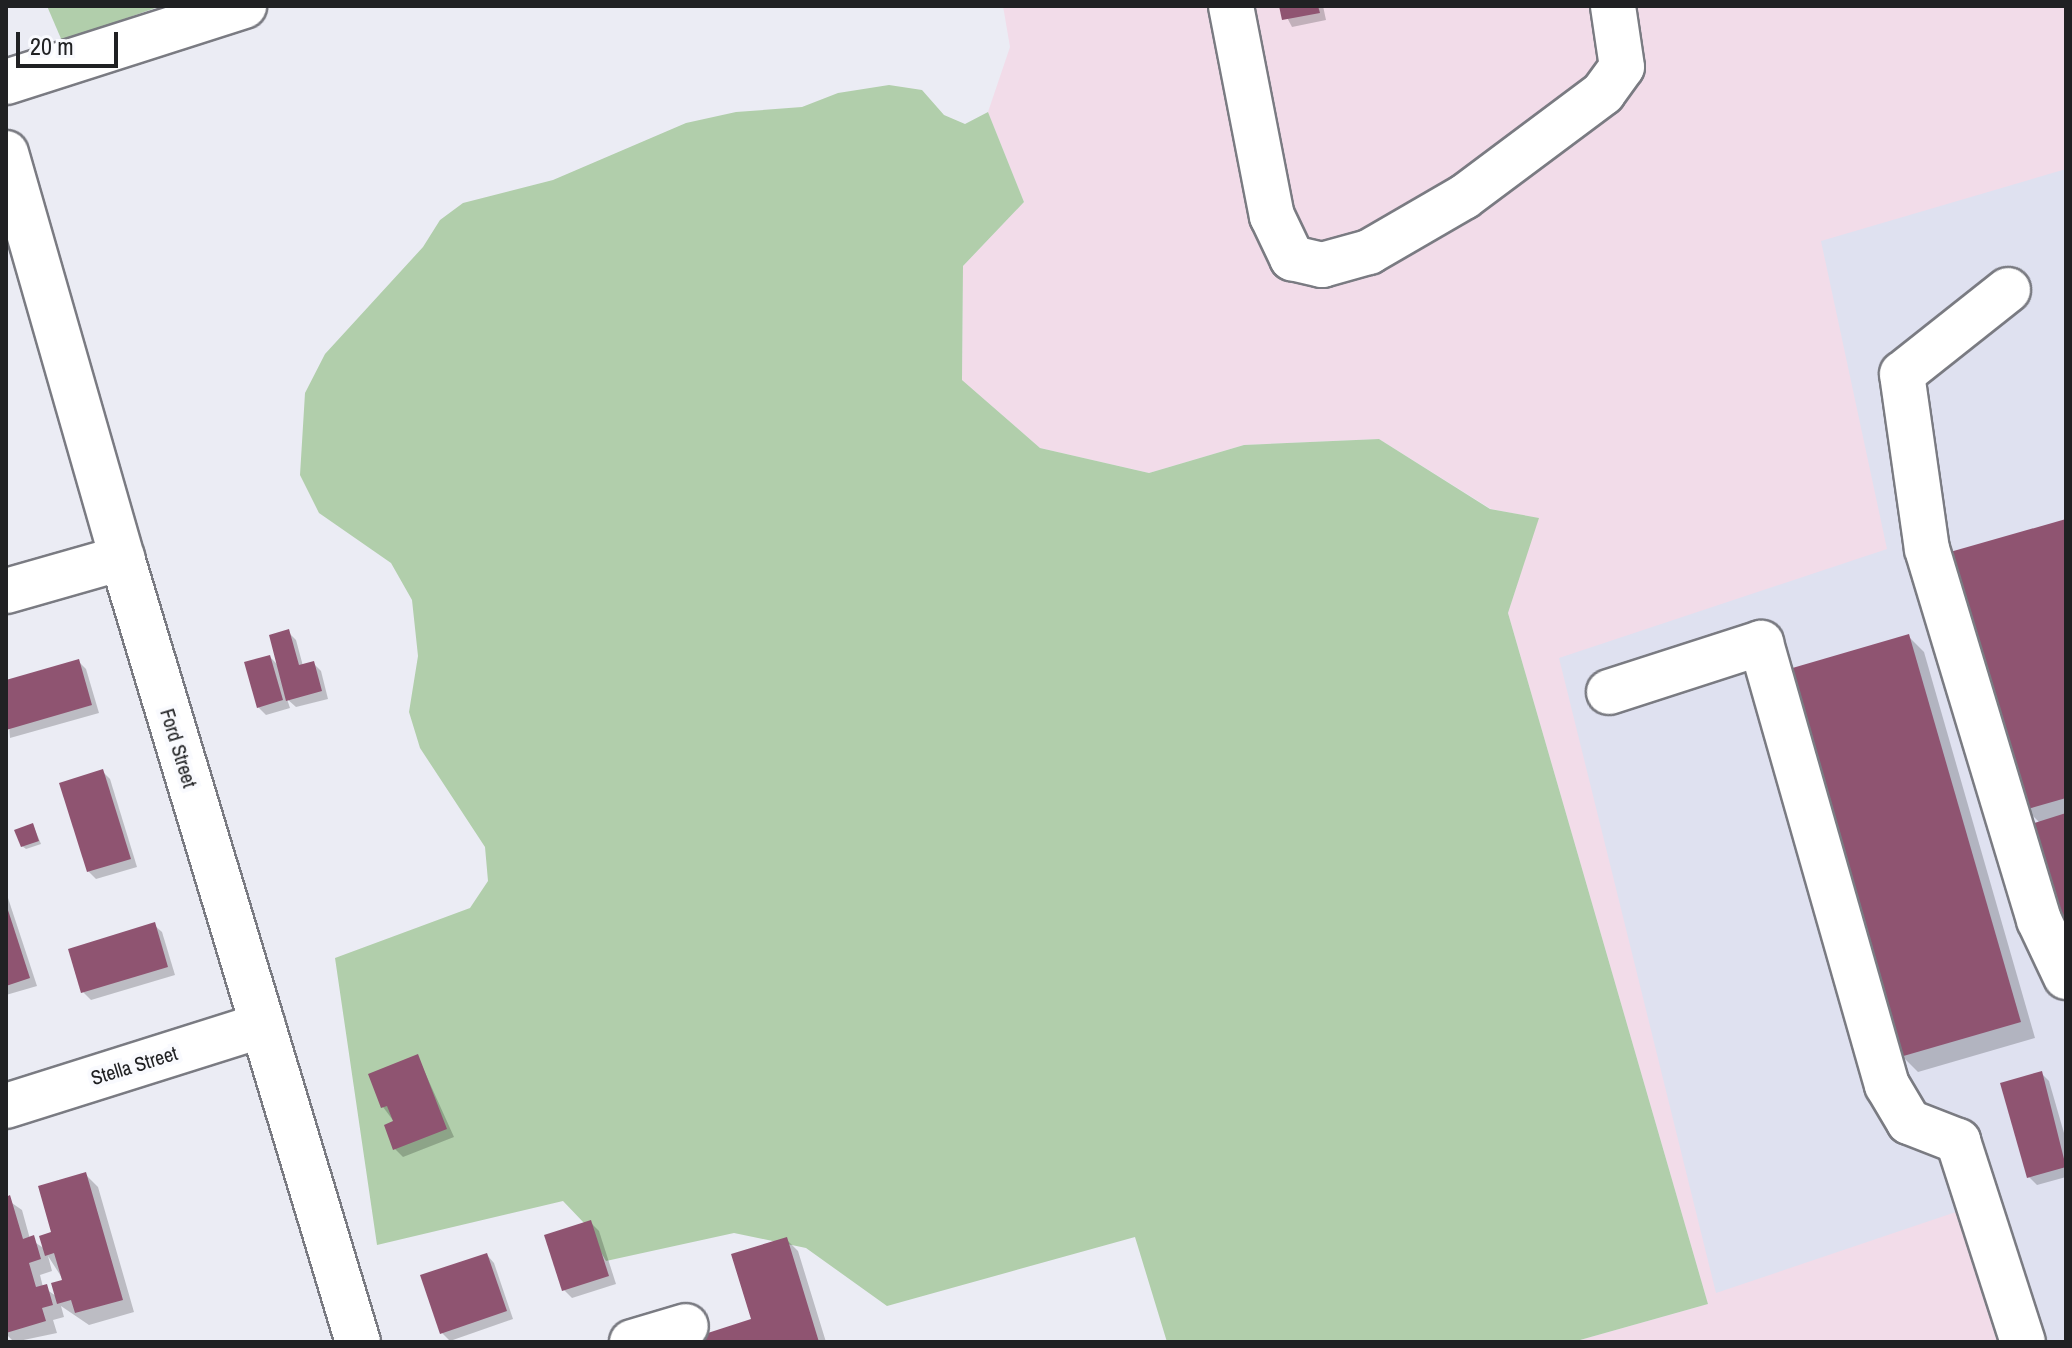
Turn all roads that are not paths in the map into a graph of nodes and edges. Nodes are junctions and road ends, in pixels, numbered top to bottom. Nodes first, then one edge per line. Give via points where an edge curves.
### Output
1 (244, 6) edge
2 (1231, 6) edge
3 (1613, 6) edge
4 (6, 82) edge
5 (6, 153) edge
6 (2008, 290) dead end
7 (122, 558) junction
8 (6, 591) edge
9 (1609, 692) dead end
10 (2066, 977) edge
11 (263, 1025) junction
12 (6, 1106) edge
13 (686, 1326) dead end
14 (358, 1342) edge
15 (632, 1342) edge
16 (2023, 1342) edge

1 - 4 street
2 - 3 street via 1272,216 1292,258 1322,265 1369,252 1464,197 1603,93 1622,67
5 - 7 street, Ford Street
6 - 10 street via 1902,374 1927,549 2039,920
7 - 8 street
7 - 11 street, Ford Street
9 - 16 street via 1761,643 1887,1085 1909,1122 1958,1141
11 - 12 street, Stella Street
11 - 14 street, Ford Street
13 - 15 street

